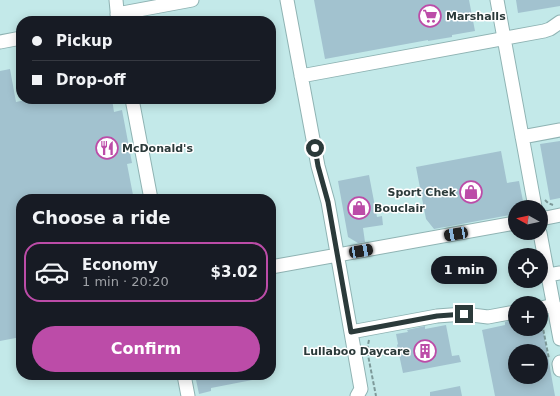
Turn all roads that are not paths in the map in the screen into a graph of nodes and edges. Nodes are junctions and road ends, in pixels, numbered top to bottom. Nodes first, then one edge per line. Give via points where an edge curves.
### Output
1 (116, 0) edge
2 (192, 0) edge
3 (287, 0) edge
4 (497, 0) edge
5 (117, 16) edge
6 (129, 16) edge
7 (560, 22) edge
8 (16, 39) edge
9 (504, 39) junction
10 (0, 42) edge
11 (301, 76) junction
12 (133, 104) edge
13 (560, 130) edge
14 (522, 137) junction
15 (150, 194) edge
16 (538, 200) edge
17 (558, 210) edge
18 (548, 215) edge
19 (508, 224) edge
20 (542, 240) edge
21 (337, 256) junction
22 (276, 266) edge
23 (554, 274) edge
24 (548, 301) edge
25 (548, 309) edge
26 (508, 313) edge
27 (351, 332) junction
28 (560, 339) edge
29 (555, 360) edge
30 (560, 370) edge
31 (185, 380) edge
32 (362, 394) edge
33 (188, 396) edge

1 - 5 lane
2 - 6 lane
3 - 11 lane
4 - 9 lane
7 - 9 lane via 548,30
8 - 10 lane
9 - 11 lane
9 - 14 lane
11 - 21 lane
12 - 15 lane
13 - 14 lane
14 - 16 lane
17 - 18 lane
19 - 21 lane
20 - 23 lane
21 - 22 lane
21 - 27 lane
23 - 24 lane
25 - 28 lane
26 - 27 lane via 488,317 464,314 437,316
27 - 32 lane
29 - 30 lane
31 - 33 lane

